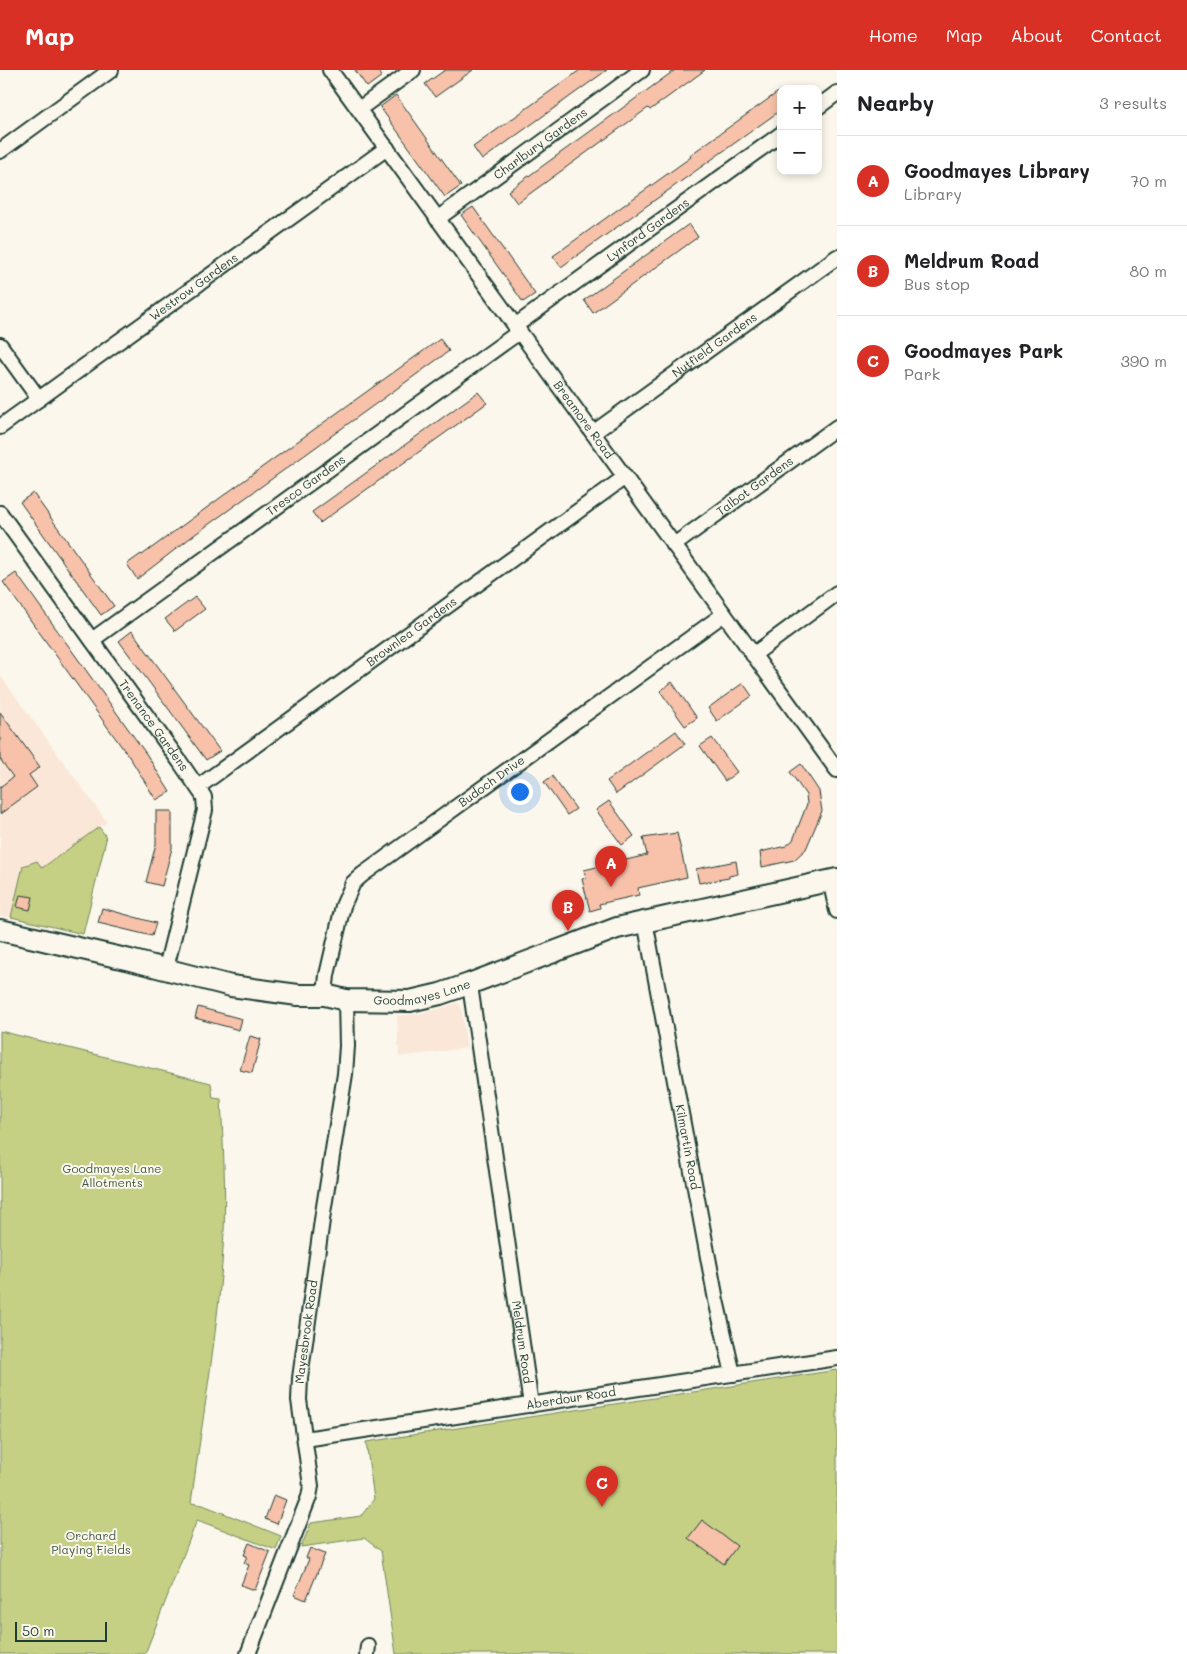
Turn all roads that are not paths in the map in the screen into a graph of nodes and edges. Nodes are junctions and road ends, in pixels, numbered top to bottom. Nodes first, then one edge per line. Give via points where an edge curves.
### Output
1 (112, 70) edge
2 (330, 70) edge
3 (413, 70) edge
4 (642, 70) edge
5 (837, 94) edge
6 (822, 104) edge
7 (359, 109) junction
8 (777, 137) edge
9 (387, 148) junction
10 (0, 151) edge
11 (437, 218) junction
12 (837, 257) edge
13 (517, 329) junction
14 (0, 345) edge
15 (39, 398) junction
16 (0, 427) edge
17 (837, 427) edge
18 (593, 434) junction
19 (625, 477) junction
20 (0, 513) edge
21 (674, 545) junction
22 (837, 593) edge
23 (724, 614) junction
24 (92, 640) junction
25 (753, 655) junction
26 (835, 764) edge
27 (198, 788) junction
28 (834, 879) edge
29 (837, 910) edge
30 (645, 921) junction
31 (0, 930) edge
32 (166, 968) junction
33 (469, 984) junction
34 (324, 995) junction
35 (346, 1000) junction
36 (837, 1358) edge
37 (733, 1374) junction
38 (531, 1405) junction
39 (305, 1439) junction
40 (248, 1654) edge

1 - 10 street
2 - 7 street, Breamore Road
3 - 7 street
4 - 11 street, Charlbury Gardens
5 - 6 street
7 - 9 street, Breamore Road
8 - 13 street, Lynford Gardens
9 - 11 street, Breamore Road
9 - 15 street, Westrow Gardens
11 - 13 street, Breamore Road
12 - 18 street, Nutfield Gardens
13 - 18 street, Breamore Road
13 - 24 street, Tresco Gardens
14 - 15 street
15 - 16 street, Westrow Gardens
17 - 21 street, Talbot Gardens
18 - 19 street, Breamore Road
19 - 21 street, Breamore Road
19 - 27 street, Brownlea Gardens
20 - 24 street, Trenance Gardens
21 - 23 street, Breamore Road
22 - 25 street
23 - 25 street, Breamore Road
23 - 34 street, Budoch Drive via 353,883 342,906
24 - 27 street, Trenance Gardens
25 - 26 street, Breamore Road
27 - 32 street, Trenance Gardens via 204,797 205,810
28 - 29 street
28 - 30 main road, Goodmayes Lane
30 - 33 main road, Goodmayes Lane via 583,940
30 - 37 street, Kilmartin Road via 716,1300
31 - 32 main road, Goodmayes Lane
32 - 34 main road, Goodmayes Lane via 231,986 298,995
33 - 35 main road, Goodmayes Lane via 410,1001
33 - 38 street, Meldrum Road
34 - 35 main road, Goodmayes Lane
35 - 39 street, Mayesbrook Road via 345,1074 300,1378 299,1400
36 - 37 street, Aberdour Road
37 - 38 street, Aberdour Road
38 - 39 street, Aberdour Road
39 - 40 street, Mayesbrook Road via 311,1486 309,1497

